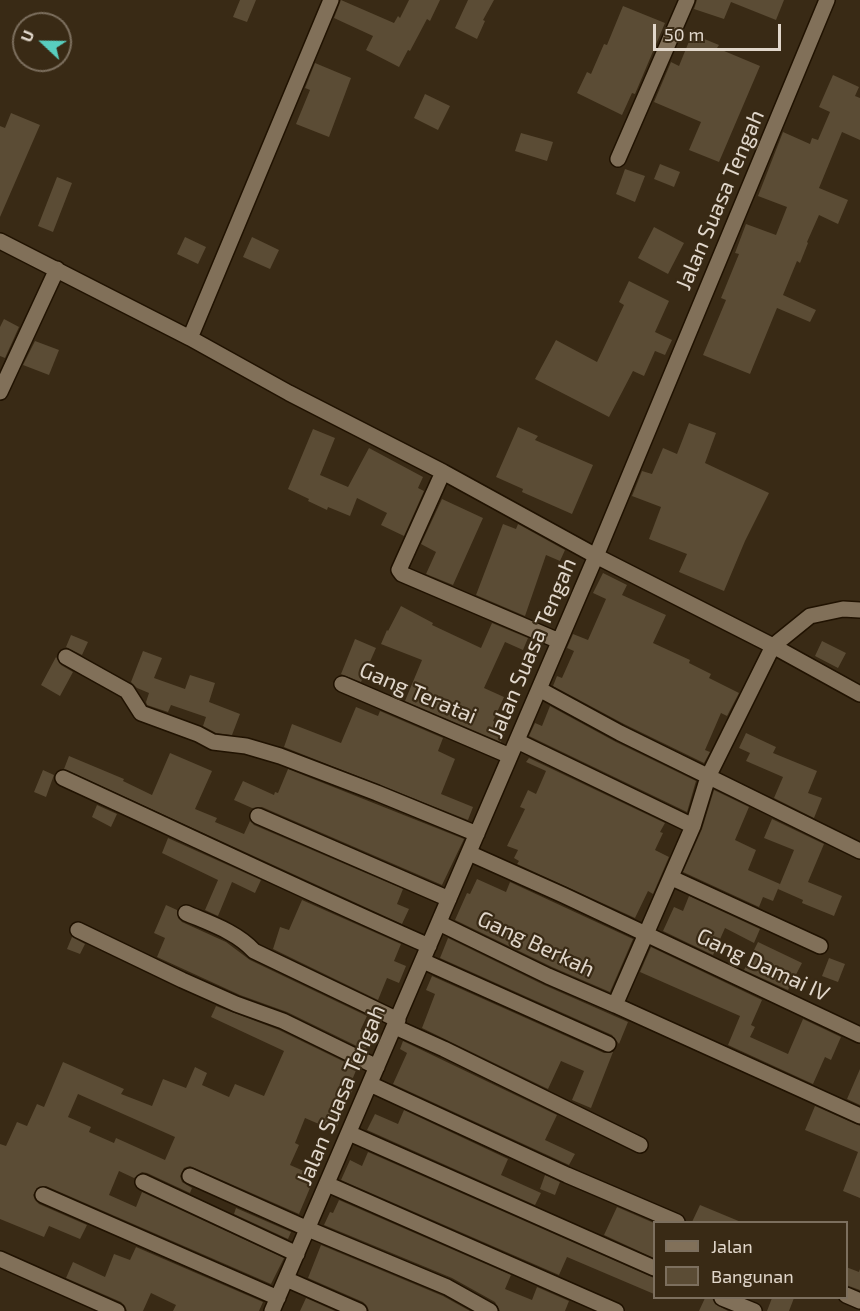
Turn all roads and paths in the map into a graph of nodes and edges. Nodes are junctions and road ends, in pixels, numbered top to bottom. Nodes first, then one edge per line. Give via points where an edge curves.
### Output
1 (331, 0) edge
2 (687, 0) edge
3 (827, 0) edge
4 (618, 159) dead end
5 (0, 241) edge
6 (57, 269) junction
7 (190, 338) junction
8 (0, 392) edge
9 (440, 479) junction
10 (596, 556) junction
11 (860, 610) edge
12 (559, 641) junction
13 (773, 646) junction
14 (66, 657) dead end
15 (342, 684) dead end
16 (539, 689) junction
17 (860, 694) edge
18 (517, 741) junction
19 (510, 756) junction
20 (708, 777) junction
21 (63, 778) dead end
22 (258, 816) dead end
23 (693, 826) junction
24 (477, 834) junction
25 (860, 850) edge
26 (469, 854) junction
27 (672, 878) junction
28 (449, 899) junction
29 (186, 913) dead end
30 (439, 923) junction
31 (78, 930) dead end
32 (647, 935) junction
33 (820, 945) dead end
34 (429, 946) junction
35 (423, 961) junction
36 (615, 1005) junction
37 (396, 1023) junction
38 (860, 1035) edge
39 (608, 1044) dead end
40 (377, 1067) junction
41 (370, 1084) junction
42 (860, 1116) edge
43 (349, 1133) junction
44 (640, 1145) dead end
45 (190, 1176) dead end
46 (143, 1182) dead end
47 (327, 1184) junction
48 (43, 1195) dead end
49 (675, 1221) edge
50 (308, 1229) junction
51 (297, 1254) junction
52 (0, 1258) edge
53 (653, 1268) edge
54 (286, 1279) junction
55 (724, 1299) edge
56 (275, 1305) edge
57 (117, 1311) edge
58 (359, 1311) edge
59 (490, 1311) edge
60 (616, 1311) edge
61 (754, 1311) edge

1 - 7 street
2 - 4 street
3 - 10 street, Jalan Suasa Tengah
5 - 6 street
6 - 7 street
6 - 8 street
7 - 9 street
9 - 10 street
9 - 12 street via 399,570
10 - 12 street, Jalan Suasa Tengah
10 - 13 street
11 - 13 street via 843,609 810,616
12 - 16 street, Jalan Suasa Tengah
13 - 17 street
13 - 20 street
14 - 24 street via 127,691 141,713 213,742 280,756
15 - 19 street, Gang Teratai
16 - 18 street, Jalan Suasa Tengah
16 - 20 street
18 - 19 street, Jalan Suasa Tengah
18 - 23 street
19 - 24 street, Jalan Suasa Tengah
20 - 23 street
20 - 25 street
21 - 34 street
22 - 28 street
23 - 27 street
24 - 26 street, Jalan Suasa Tengah
26 - 28 street, Jalan Suasa Tengah
26 - 32 street, Gang Damai IV
27 - 32 street
27 - 33 street
28 - 30 street, Jalan Suasa Tengah
29 - 37 street
30 - 34 street, Jalan Suasa Tengah
30 - 36 street, Gang Berkah
31 - 40 street
32 - 36 street
32 - 38 street, Gang Damai IV
34 - 35 street, Jalan Suasa Tengah
35 - 37 street, Jalan Suasa Tengah
35 - 39 street
36 - 42 street, Gang Berkah
37 - 40 street, Jalan Suasa Tengah
37 - 44 street
40 - 41 street, Jalan Suasa Tengah
41 - 43 street, Jalan Suasa Tengah
41 - 49 street
43 - 47 street, Jalan Suasa Tengah
43 - 53 street
45 - 50 street
46 - 51 street
47 - 50 street, Jalan Suasa Tengah
47 - 60 street
48 - 56 street
50 - 51 street, Jalan Suasa Tengah
50 - 59 street via 447,1287
51 - 54 street, Jalan Suasa Tengah
52 - 57 street
54 - 56 street, Jalan Suasa Tengah
54 - 58 street
55 - 61 street

